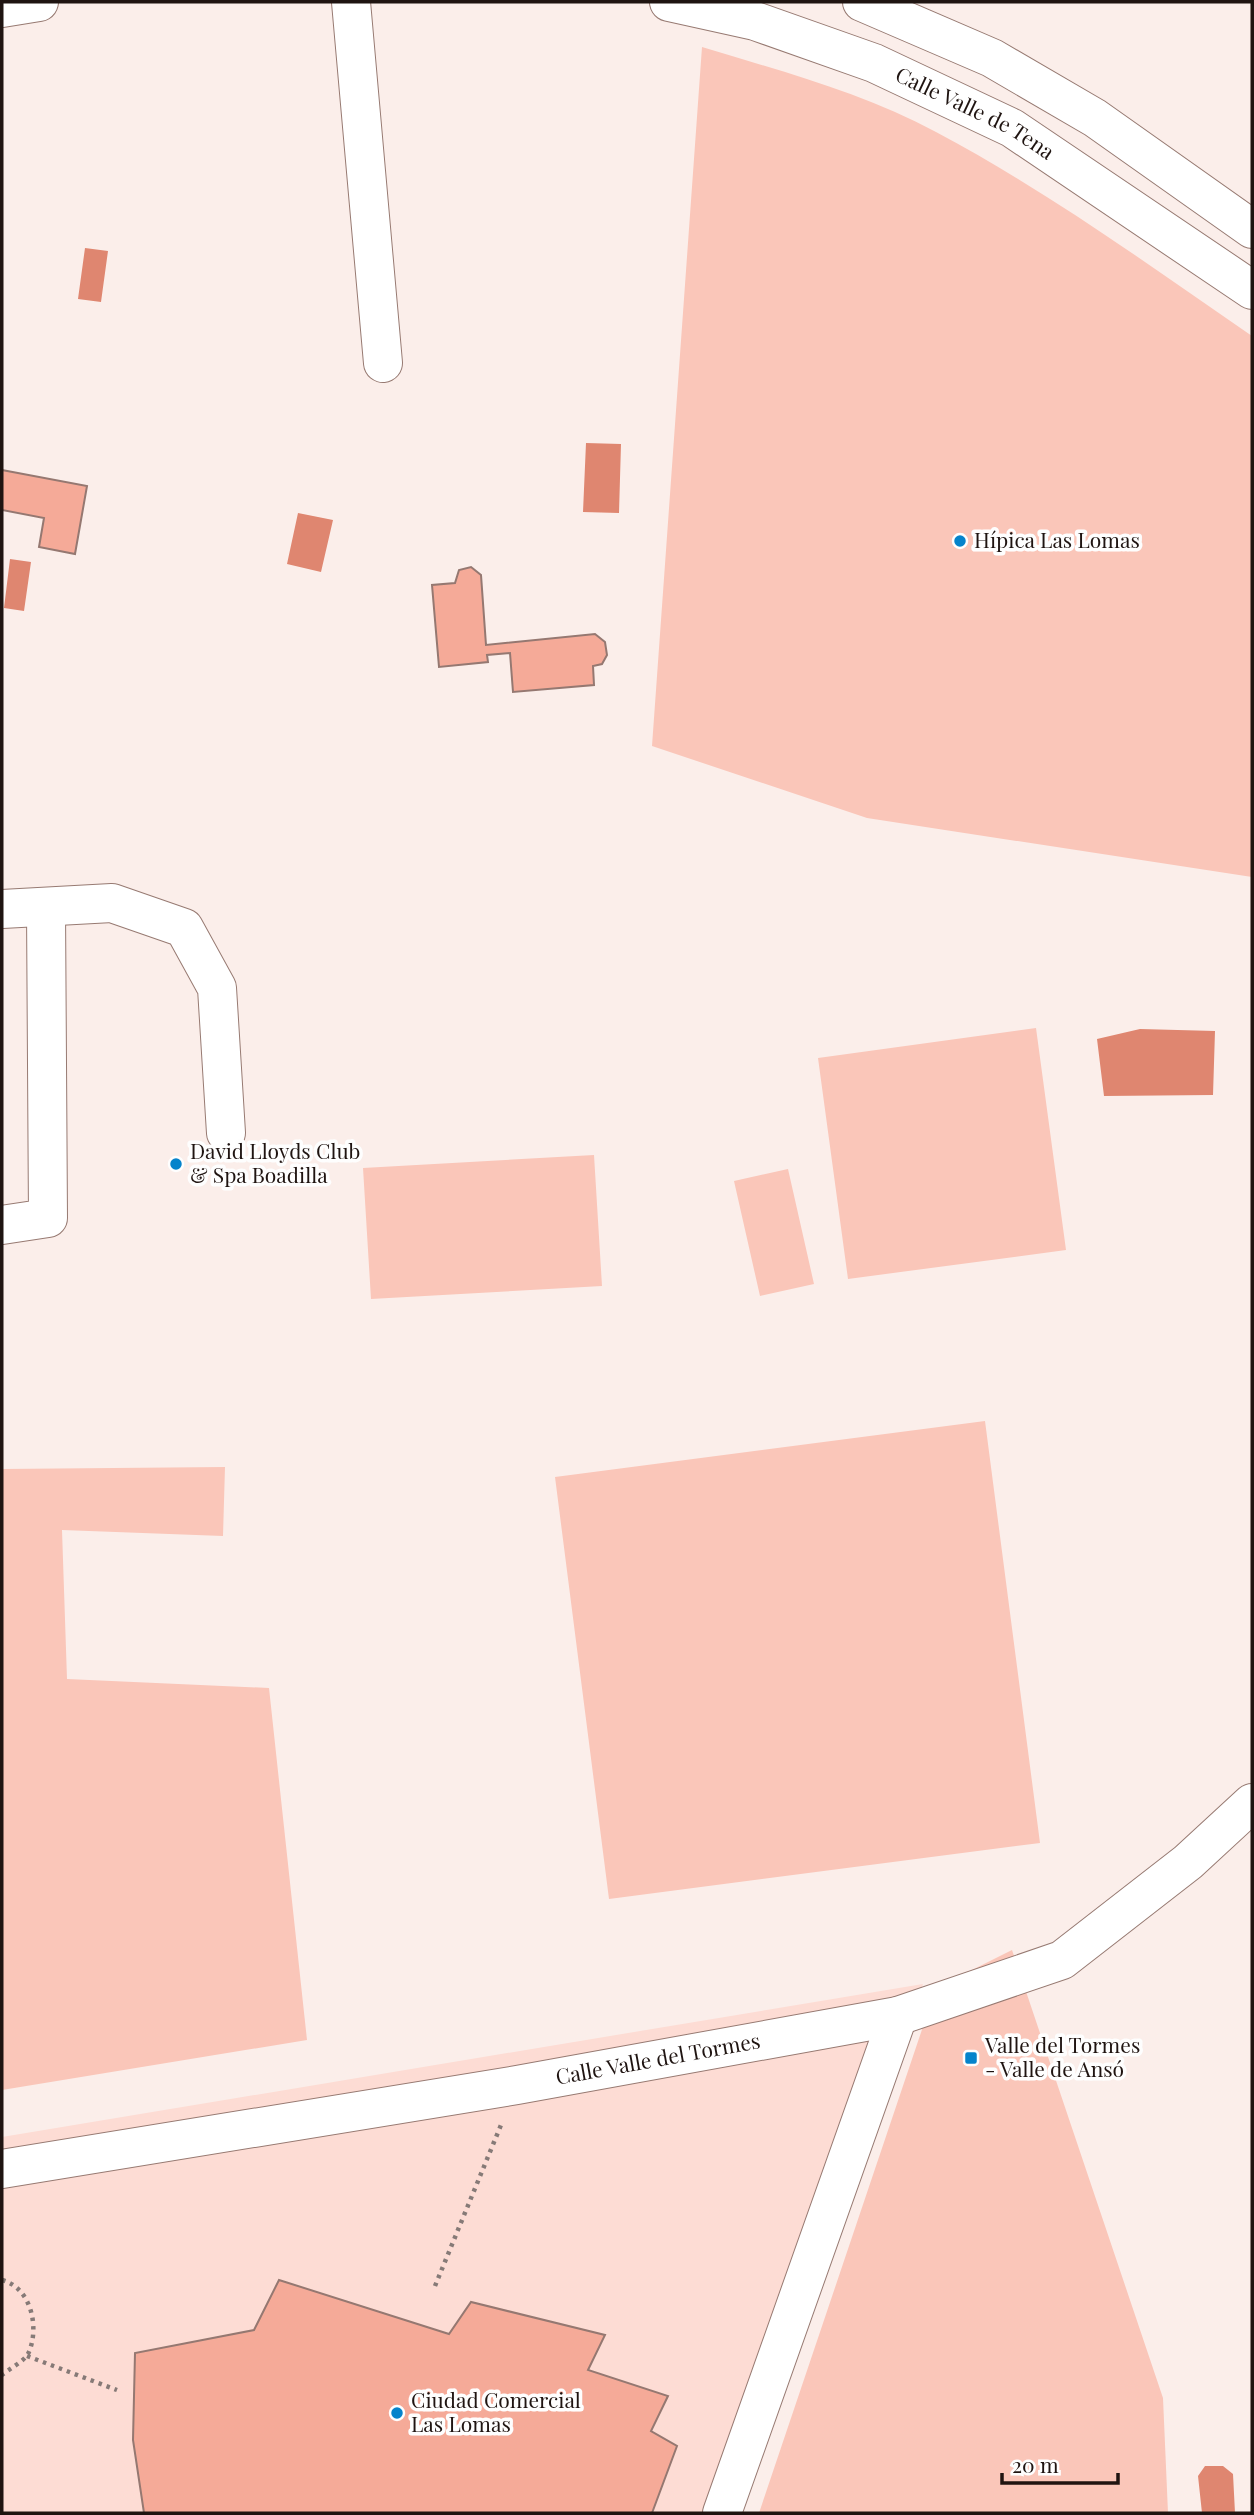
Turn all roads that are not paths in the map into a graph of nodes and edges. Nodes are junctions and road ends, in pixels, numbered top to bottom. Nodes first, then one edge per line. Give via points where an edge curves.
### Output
1 (351, 2) edge
2 (669, 2) edge
3 (862, 2) edge
4 (23, 5) edge
5 (2, 34) edge
6 (1252, 229) edge
7 (1252, 290) edge
8 (383, 363) dead end
9 (2, 909) edge
10 (46, 909) junction
11 (226, 1133) dead end
12 (2, 1225) edge
13 (1252, 1803) edge
14 (898, 2016) junction
15 (2, 2169) edge
16 (722, 2513) edge

1 - 8 street
2 - 7 street, Calle Valle de Tena via 755,21 874,63 1012,128
3 - 6 street via 992,58 1095,118
4 - 5 street
9 - 10 street
10 - 11 street via 111,903 184,928 217,988
10 - 12 street via 48,1218
13 - 14 street, Calle Valle del Tormes via 1188,1862 1062,1961
14 - 15 street, Calle Valle del Tormes via 517,2085
14 - 16 street

